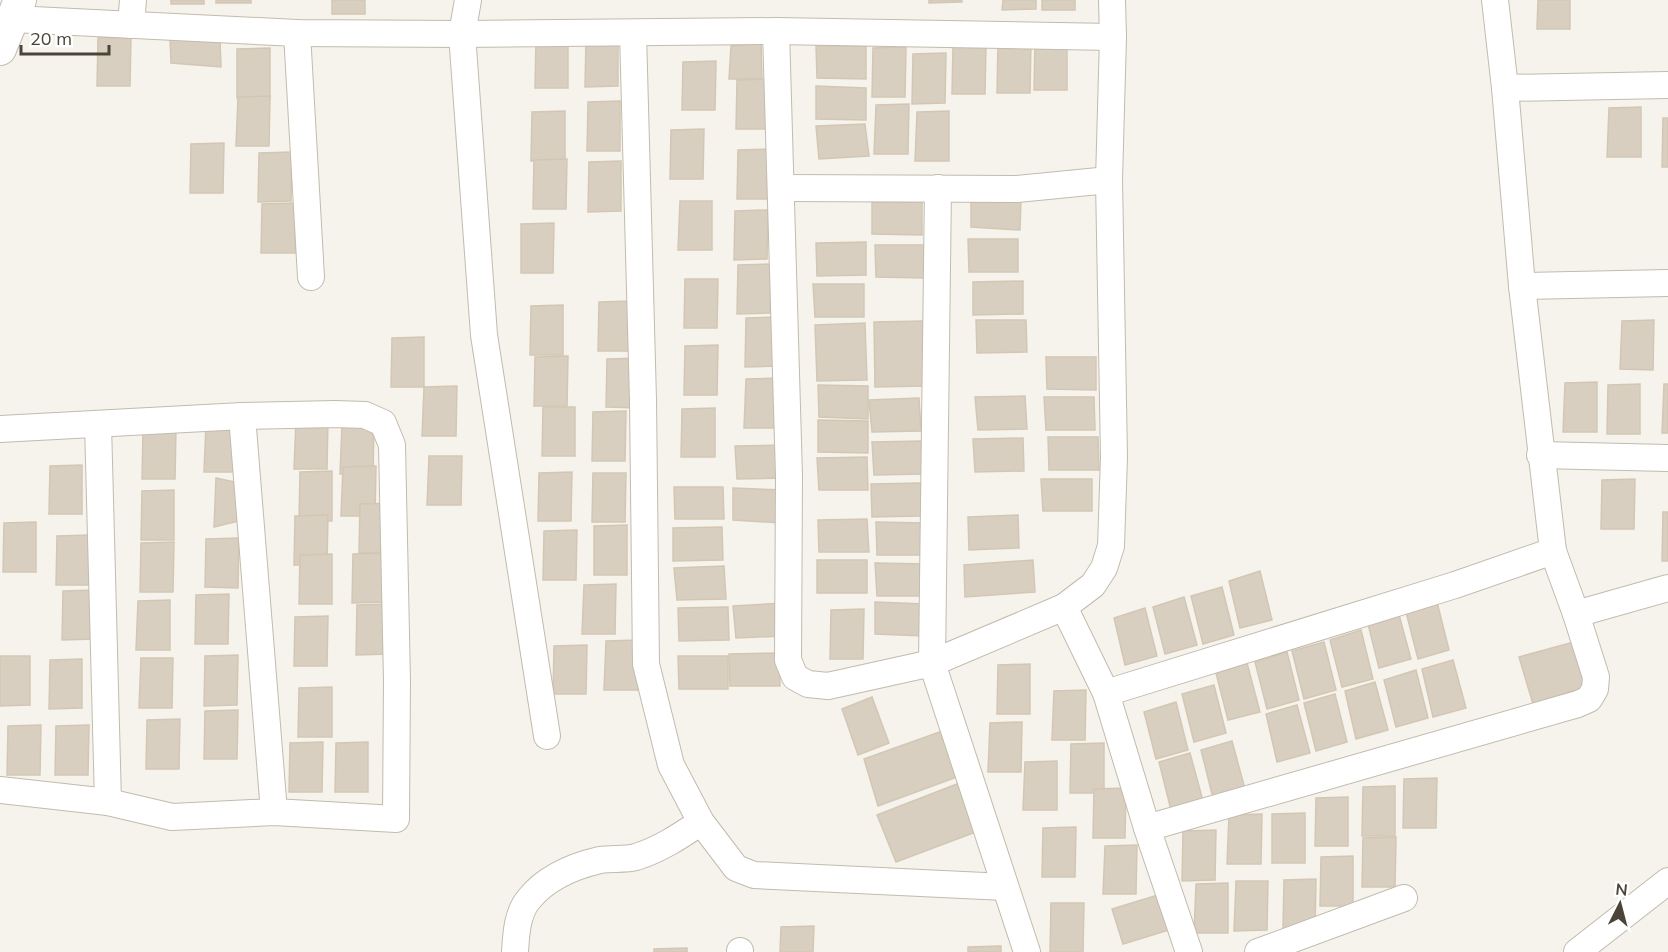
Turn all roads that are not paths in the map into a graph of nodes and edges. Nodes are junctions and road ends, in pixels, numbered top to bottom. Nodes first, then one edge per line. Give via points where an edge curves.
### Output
1 (133, 0) edge
2 (468, 0) edge
3 (1112, 0) edge
4 (1496, 0) edge
5 (16, 9) edge
6 (131, 26) junction
7 (776, 31) junction
8 (297, 33) junction
9 (633, 33) junction
10 (462, 34) junction
11 (1113, 37) junction
12 (0, 49) edge
13 (1668, 85) edge
14 (1505, 88) junction
15 (1109, 180) junction
16 (938, 188) junction
17 (781, 189) junction
18 (311, 277) dead end
19 (1668, 283) edge
20 (1522, 286) junction
21 (242, 416) junction
22 (99, 424) junction
23 (0, 429) edge
24 (1540, 455) junction
25 (1668, 458) edge
26 (1553, 551) junction
27 (1668, 588) edge
28 (1064, 608) junction
29 (1576, 614) junction
30 (932, 663) junction
31 (1106, 693) junction
32 (547, 736) dead end
33 (0, 790) edge
34 (108, 802) junction
35 (274, 812) junction
36 (701, 822) junction
37 (1147, 828) junction
38 (1668, 881) edge
39 (1005, 887) junction
40 (1404, 898) dead end
41 (514, 952) edge
42 (1027, 952) edge
43 (1189, 952) edge
44 (1258, 952) edge
45 (1576, 952) edge

1 - 6 street
2 - 10 street
3 - 11 street
4 - 14 street
5 - 6 street
5 - 12 street
6 - 8 street
7 - 9 street
7 - 11 street
7 - 17 street
8 - 10 street
8 - 18 street
9 - 10 street
9 - 36 street via 646,664 671,765
10 - 32 street via 484,335
11 - 15 street
13 - 14 street
14 - 20 street
15 - 16 street via 1017,189
15 - 28 street via 1114,457 1111,546 1093,585
16 - 17 street
16 - 30 street
17 - 30 street via 789,476 788,660 795,677 808,684 828,686
19 - 20 street
20 - 24 street
21 - 22 street
21 - 35 street
21 - 35 street via 365,415 383,423 392,445 396,819
22 - 23 street
22 - 34 street
24 - 25 street
24 - 26 street
26 - 29 street
26 - 31 street
27 - 29 street
28 - 30 street
28 - 31 street
29 - 37 street via 1596,677 1589,699 1578,705
30 - 39 street
31 - 37 street
33 - 34 street
34 - 35 street via 172,817
36 - 39 street via 736,868 754,875
36 - 41 street via 656,850 633,858 574,867 552,879 528,900 517,927
37 - 43 street
38 - 45 street
39 - 42 street
40 - 44 street

